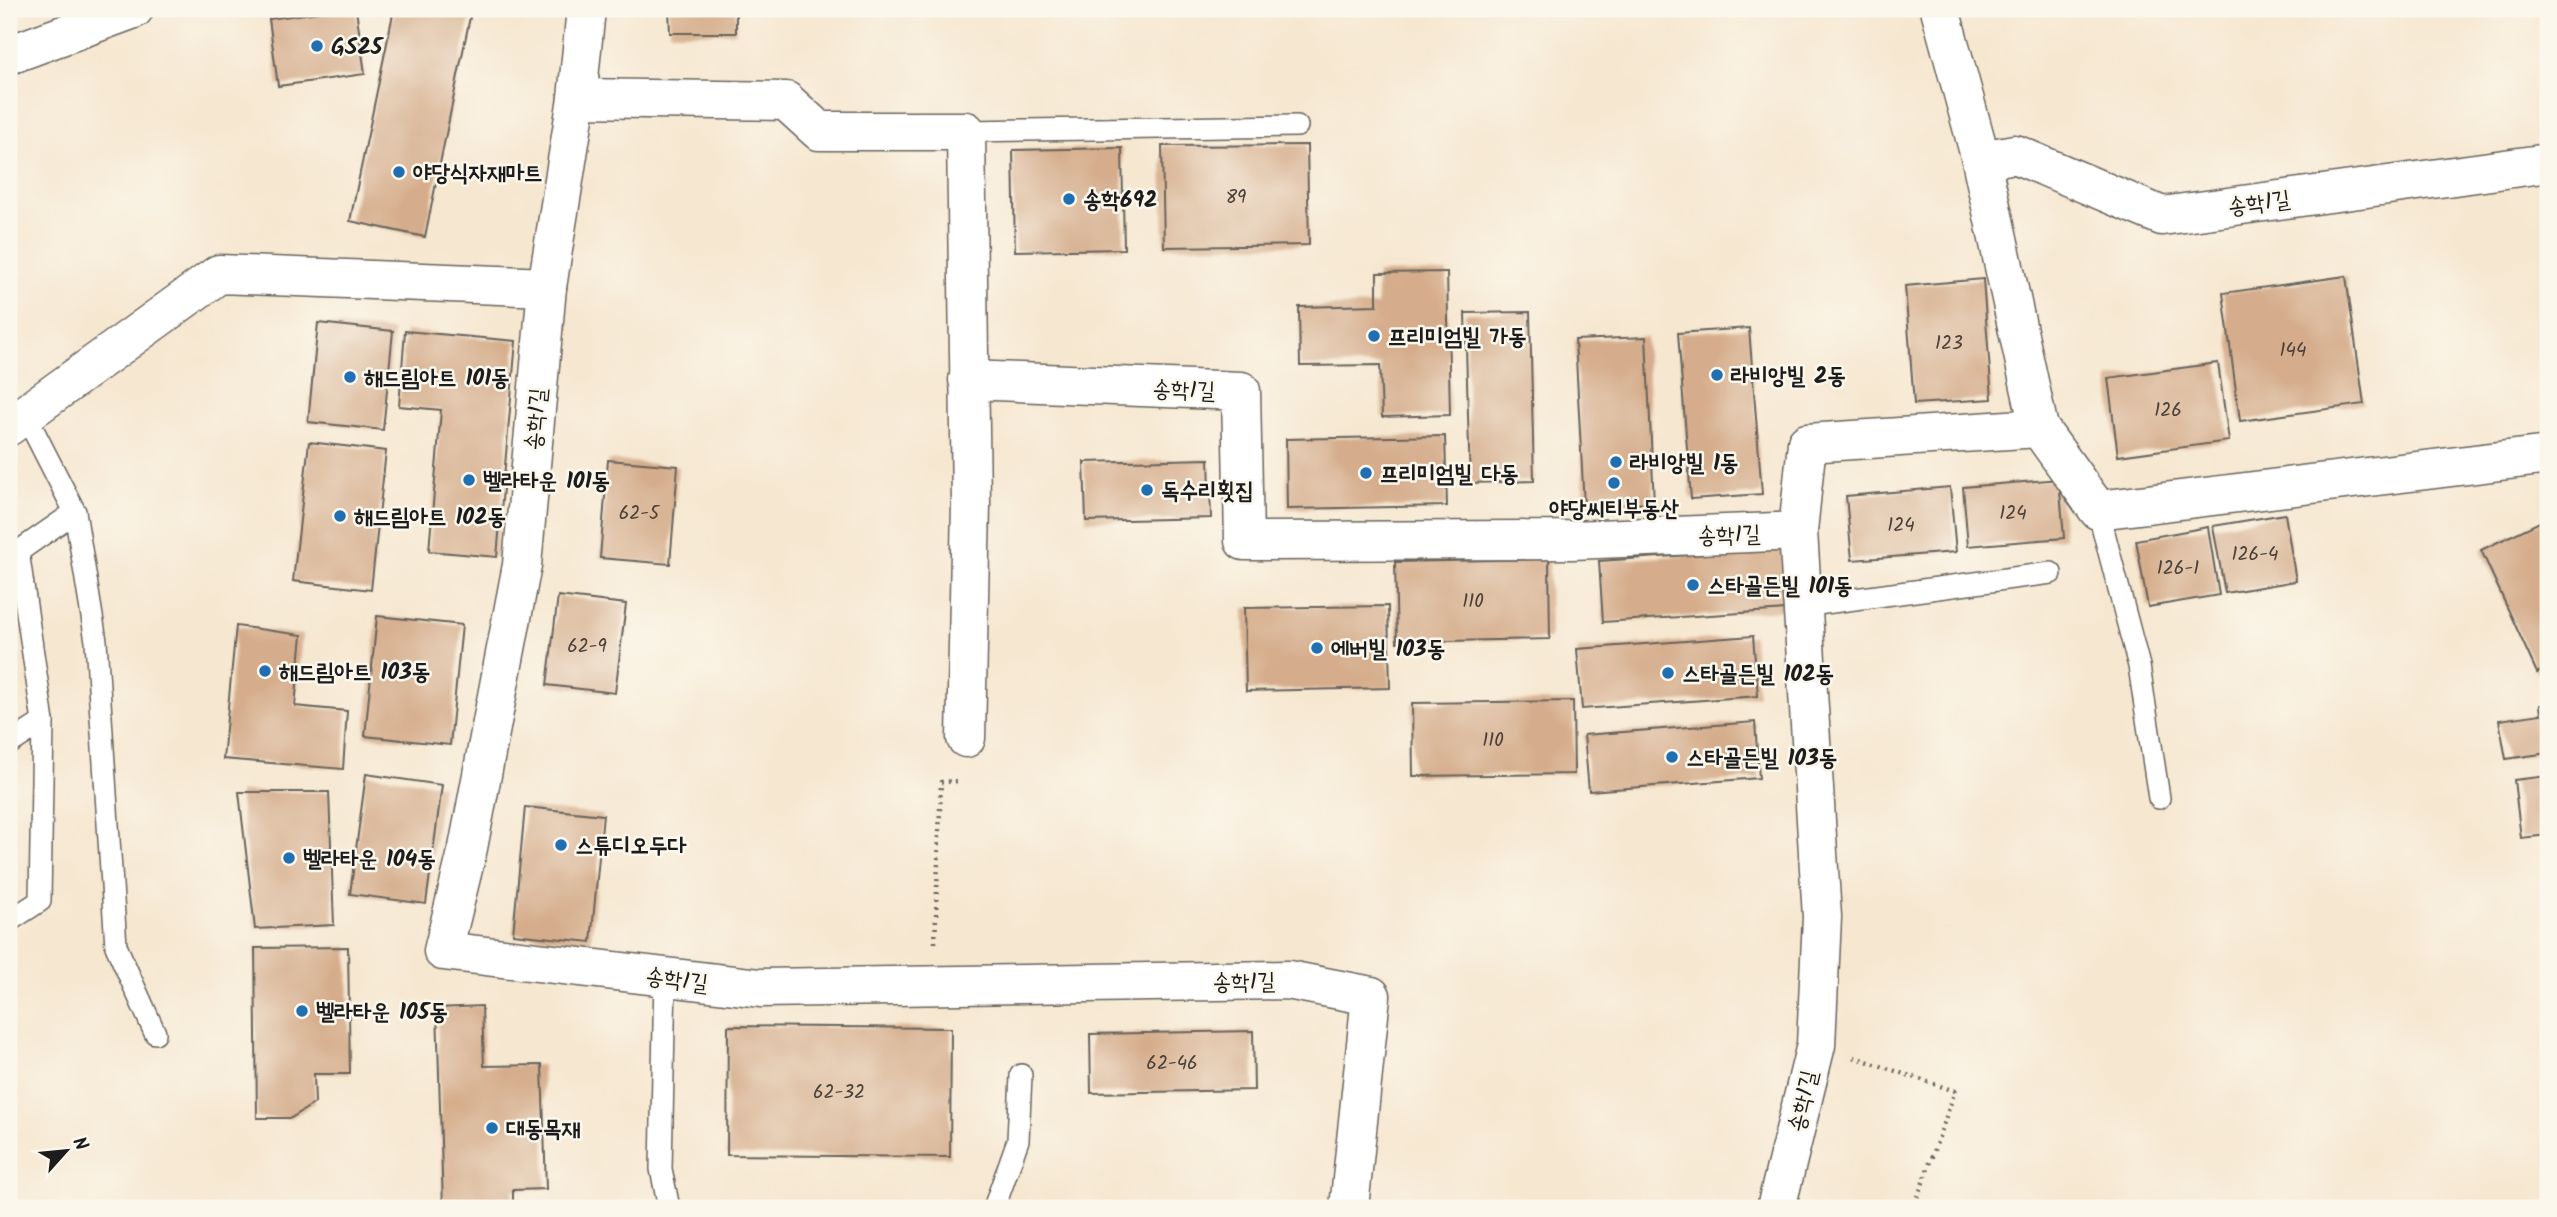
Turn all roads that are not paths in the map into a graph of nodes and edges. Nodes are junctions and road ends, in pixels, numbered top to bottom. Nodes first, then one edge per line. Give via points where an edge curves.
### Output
1 (134, 9) edge
2 (1940, 9) edge
3 (583, 10) edge
4 (9, 55) edge
5 (577, 98) junction
6 (1297, 126) dead end
7 (966, 131) junction
8 (1981, 160) junction
9 (2548, 163) edge
10 (547, 287) junction
11 (968, 380) junction
12 (17, 420) edge
13 (2039, 428) junction
14 (2548, 455) edge
15 (2098, 510) junction
16 (75, 512) junction
17 (1798, 531) junction
18 (13, 554) edge
19 (2051, 573) dead end
20 (1802, 607) junction
21 (43, 722) junction
22 (966, 738) road end
23 (9, 744) edge
24 (2159, 799) dead end
25 (9, 922) edge
26 (665, 977) junction
27 (155, 1033) dead end
28 (1021, 1075) dead end
29 (669, 1208) edge
30 (994, 1208) edge
31 (1349, 1208) edge
32 (1776, 1208) edge

1 - 4 street
2 - 8 street
3 - 5 street, 송학1길
5 - 7 street via 786,101 819,131
5 - 10 street, 송학1길
6 - 7 lane
7 - 11 street
8 - 9 street, 송학1길 via 2015,154 2162,216
8 - 13 street
10 - 12 street via 219,274
10 - 26 street, 송학1길 via 522,565 468,848 443,951
11 - 17 street, 송학1길 via 1241,391 1244,541 1572,540
11 - 22 street via 971,504
12 - 16 lane
13 - 15 street
13 - 17 street, 송학1길 via 1807,443
14 - 15 street
15 - 24 lane via 2139,666
16 - 18 lane
16 - 27 lane via 96,641 116,946
17 - 20 street, 송학1길
18 - 21 lane
19 - 20 lane
20 - 32 street, 송학1길 via 1822,917 1816,1045
21 - 23 lane
21 - 25 lane via 40,901
26 - 29 lane via 661,1170
26 - 31 street, 송학1길 via 760,988 1288,980 1371,996
28 - 30 lane via 1018,1140

